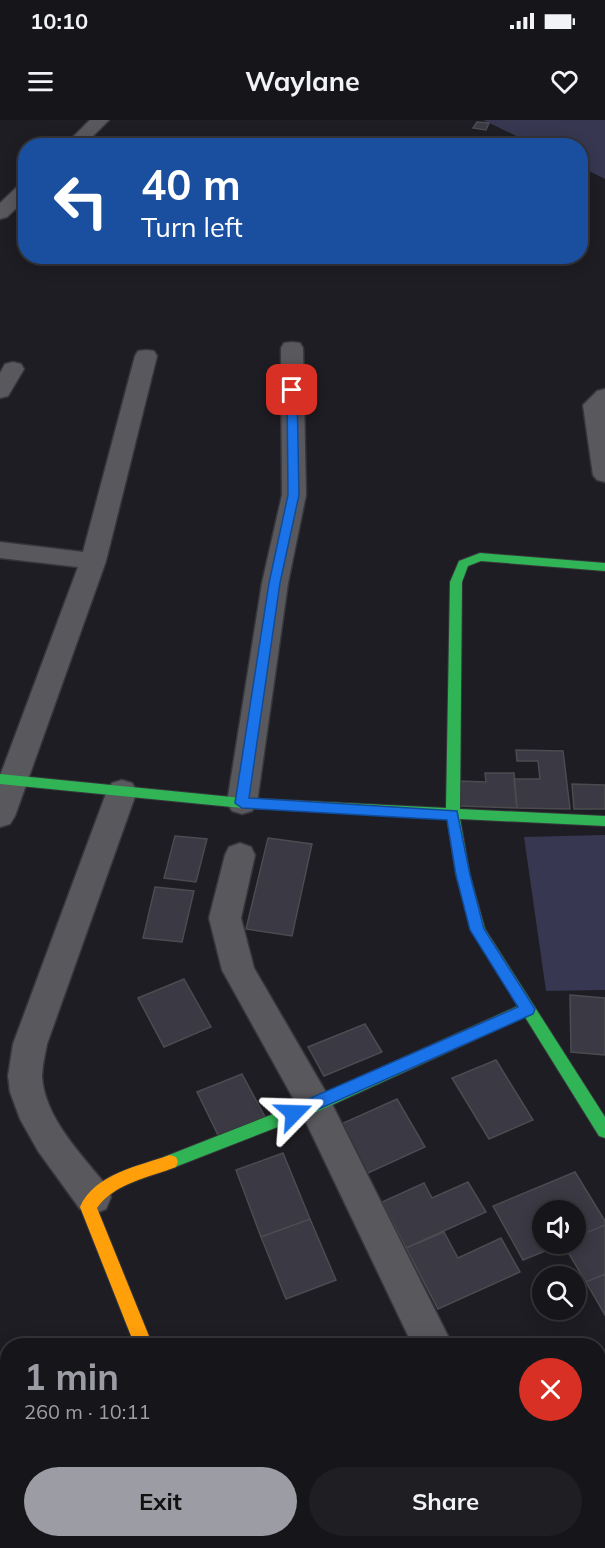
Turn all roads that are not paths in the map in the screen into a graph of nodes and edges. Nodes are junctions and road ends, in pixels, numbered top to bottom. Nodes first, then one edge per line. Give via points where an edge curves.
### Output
1 (100, 120) edge
2 (81, 138) edge
3 (18, 196) edge
4 (0, 213) edge
5 (292, 348) dead end
6 (146, 356) dead end
7 (13, 369) dead end
8 (0, 391) edge
9 (605, 396) edge
10 (605, 475) edge
11 (0, 550) edge
12 (93, 561) junction
13 (605, 567) edge
14 (8, 780) edge
15 (122, 791) junction
16 (242, 803) junction
17 (453, 815) junction
18 (0, 816) edge
19 (605, 821) edge
20 (240, 855) dead end
21 (527, 1009) junction
22 (315, 1105) junction
23 (605, 1131) edge
24 (93, 1197) junction
25 (141, 1338) edge
26 (430, 1338) edge

1 - 2 street
3 - 4 street
5 - 16 street via 294,495 275,583
6 - 12 street
7 - 8 street
9 - 10 street via 594,405
11 - 12 street
12 - 14 street
13 - 17 street via 480,557 463,564 456,582
14 - 15 street
14 - 18 street
15 - 16 street
15 - 24 street via 30,1044 25,1076 32,1105 42,1124
16 - 17 street
17 - 19 street
17 - 21 street via 478,930
20 - 22 street via 225,918 238,970
21 - 22 street
21 - 23 street
22 - 24 street via 105,1188
22 - 26 street
24 - 25 street via 88,1207

